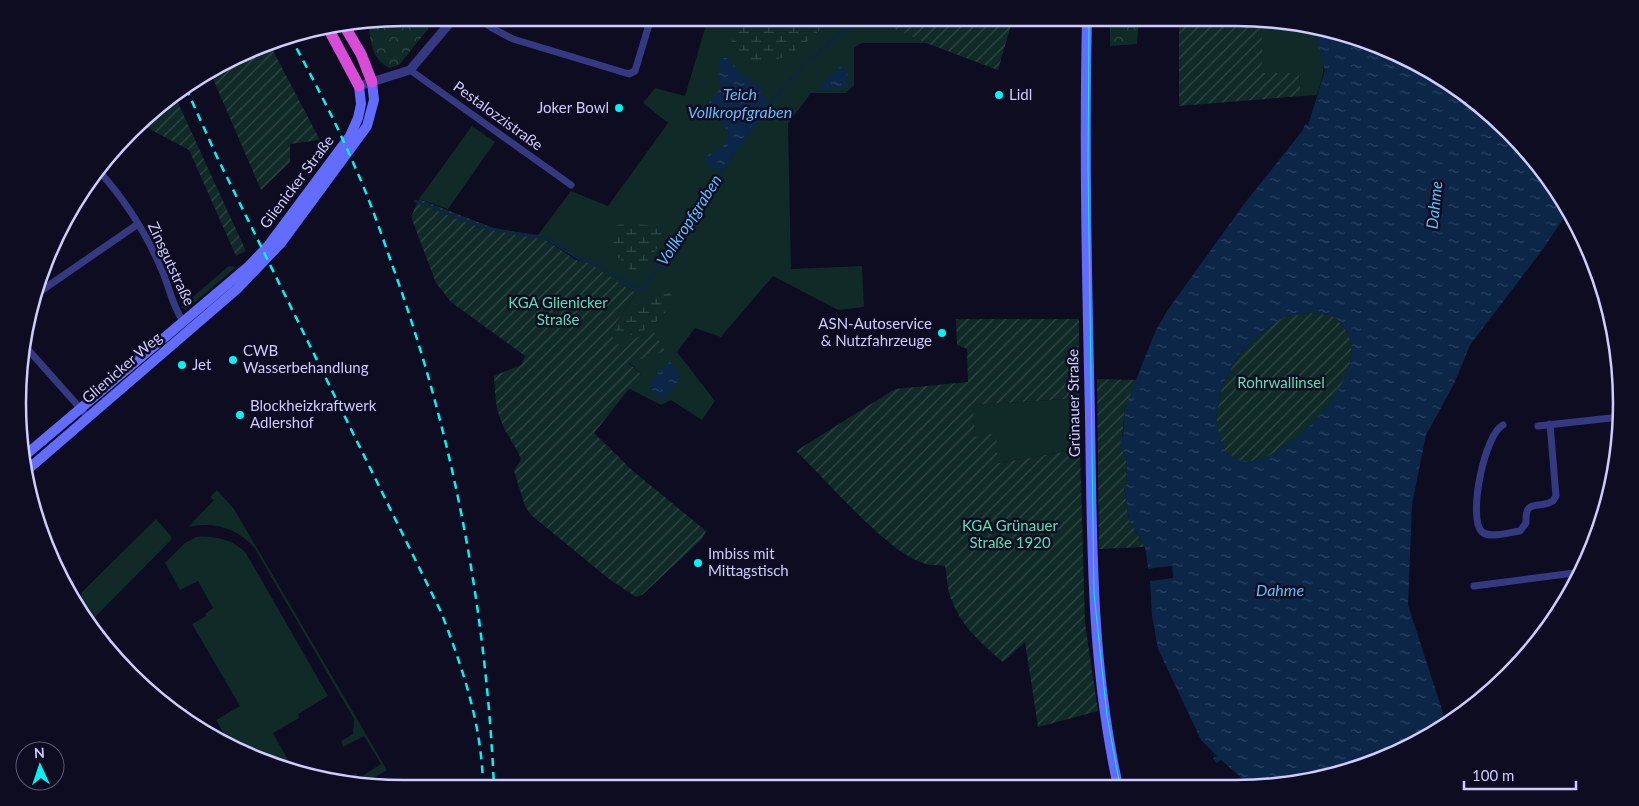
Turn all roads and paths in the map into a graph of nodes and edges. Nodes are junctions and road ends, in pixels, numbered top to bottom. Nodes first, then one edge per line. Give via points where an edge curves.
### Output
1 (447, 26) edge
2 (489, 26) edge
3 (648, 26) edge
4 (1087, 26) edge
5 (347, 30) edge
6 (331, 33) edge
7 (410, 70) junction
8 (372, 82) junction
9 (360, 86) junction
10 (103, 176) edge
11 (571, 186) dead end
12 (138, 224) junction
13 (44, 289) edge
14 (237, 289) joint
15 (220, 290) joint
16 (184, 321) junction
17 (29, 351) edge
18 (80, 408) junction
19 (88, 417) junction
20 (1612, 418) edge
21 (1550, 424) junction
22 (1503, 425) dead end
23 (1538, 426) dead end
24 (29, 452) edge
25 (31, 466) edge
26 (1572, 573) edge
27 (1474, 586) dead end
28 (1117, 780) edge

1 - 7 street
2 - 3 street via 513,39 629,74 634,72
4 - 28 main road, Grünauer Straße via 1087,274 1093,596 1102,694
5 - 8 highway
6 - 9 highway
7 - 8 street
7 - 11 street, Pestalozzistraße
8 - 9 street
8 - 14 main road, Glienicker Straße via 374,100 367,126 281,243
9 - 15 main road, Glienicker Straße via 361,104 350,136 268,246
10 - 12 street, Zinsgutstraße
12 - 13 street
12 - 16 street, Zinsgutstraße
14 - 19 main road, Glienicker Weg
15 - 16 main road, Glienicker Weg
16 - 18 main road, Glienicker Weg
17 - 18 street
18 - 19 street
18 - 24 main road, Glienicker Weg
19 - 25 main road, Glienicker Weg
20 - 21 street
21 - 22 street via 1554,501 1529,508 1526,523 1520,531 1486,534 1481,531 1477,520 1480,477 1494,432
21 - 23 street
26 - 27 street

